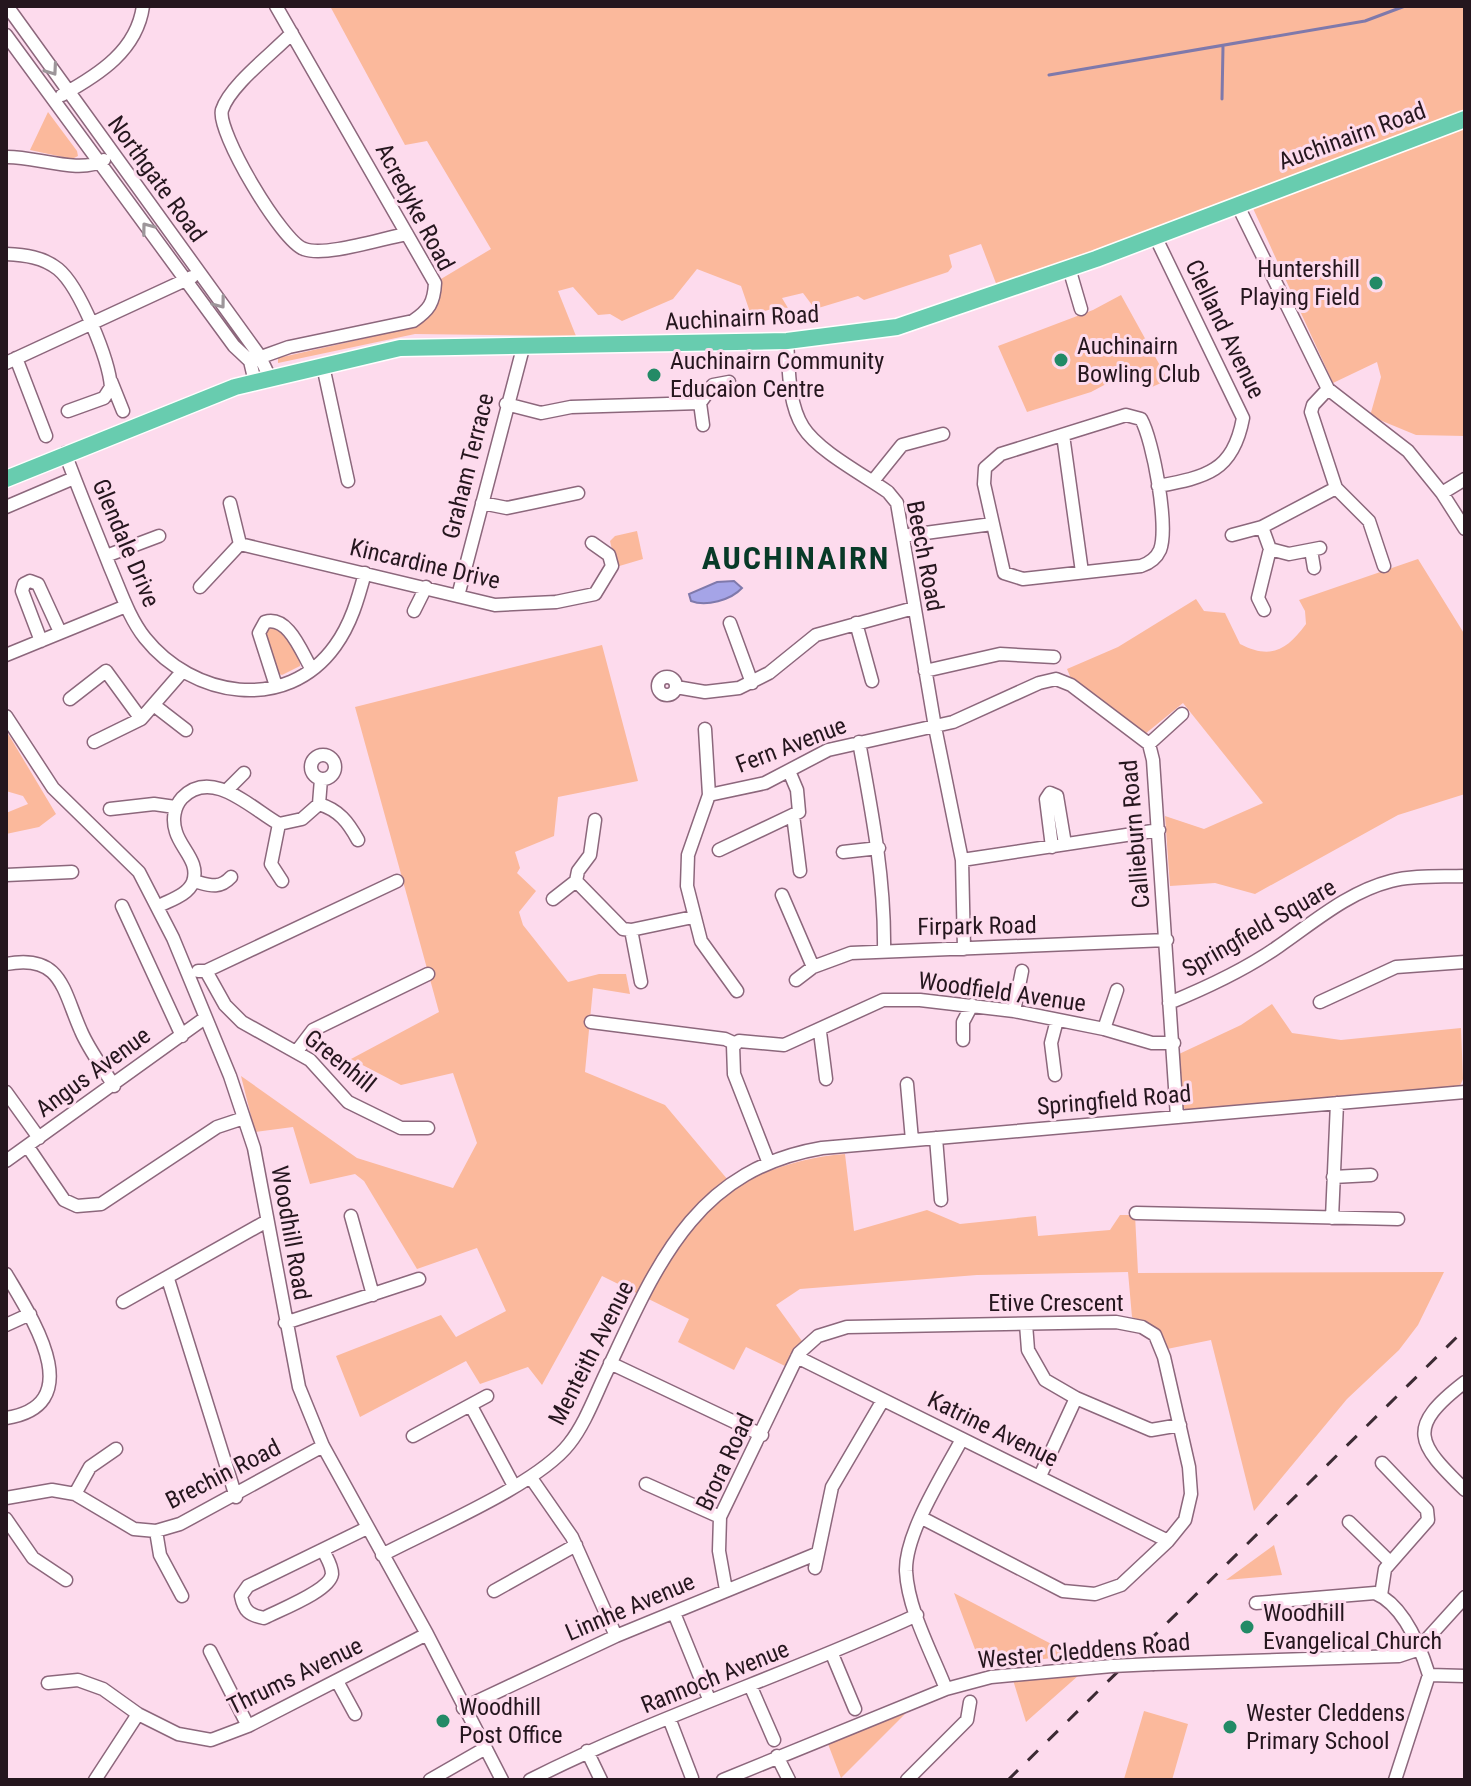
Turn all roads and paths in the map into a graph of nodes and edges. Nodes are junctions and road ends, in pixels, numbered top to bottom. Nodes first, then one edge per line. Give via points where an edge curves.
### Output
1 (143, 6) edge
2 (276, 6) edge
3 (9, 15) edge
4 (292, 33) junction
5 (6, 35) edge
6 (68, 92) junction
7 (53, 100) junction
8 (1465, 119) edge
9 (113, 154) junction
10 (6, 157) edge
11 (98, 164) junction
12 (1237, 204) junction
13 (407, 234) junction
14 (1155, 236) junction
15 (6, 254) edge
16 (1069, 268) junction
17 (199, 274) junction
18 (185, 280) junction
19 (1081, 309) dead end
20 (90, 323) junction
21 (787, 341) junction
22 (523, 348) junction
23 (254, 358) junction
24 (11, 360) edge
25 (323, 366) junction
26 (263, 380) junction
27 (111, 381) junction
28 (729, 382) dead end
29 (1328, 389) junction
30 (700, 403) junction
31 (506, 404) junction
32 (68, 411) dead end
33 (123, 411) dead end
34 (703, 425) dead end
35 (943, 434) dead end
36 (1063, 435) junction
37 (46, 436) dead end
38 (65, 453) junction
39 (74, 478) junction
40 (6, 479) edge
41 (1465, 479) edge
42 (348, 481) dead end
43 (873, 481) junction
44 (1158, 486) junction
45 (1336, 488) junction
46 (578, 493) dead end
47 (1442, 493) junction
48 (230, 503) dead end
49 (482, 503) junction
50 (6, 507) edge
51 (992, 524) junction
52 (1262, 527) junction
53 (1465, 529) edge
54 (1232, 535) dead end
55 (159, 536) dead end
56 (903, 536) junction
57 (592, 543) dead end
58 (240, 544) junction
59 (1270, 549) junction
60 (106, 556) junction
61 (1384, 566) dead end
62 (1314, 568) dead end
63 (1082, 572) junction
64 (365, 573) junction
65 (200, 587) dead end
66 (426, 587) junction
67 (458, 596) junction
68 (126, 606) junction
69 (914, 608) junction
70 (1264, 610) dead end
71 (414, 611) dead end
72 (730, 623) dead end
73 (856, 623) junction
74 (60, 632) junction
75 (41, 641) junction
76 (6, 655) edge
77 (1054, 657) dead end
78 (311, 668) junction
79 (925, 671) junction
80 (181, 673) junction
81 (872, 681) dead end
82 (752, 683) junction
83 (276, 686) junction
84 (676, 687) dead end
85 (70, 699) dead end
86 (155, 706) junction
87 (1182, 714) dead end
88 (6, 717) edge
89 (141, 719) junction
90 (935, 727) junction
91 (705, 729) dead end
92 (186, 730) dead end
93 (94, 742) dead end
94 (859, 742) junction
95 (1149, 744) junction
96 (789, 771) junction
97 (244, 773) dead end
98 (321, 779) dead end
99 (227, 790) junction
100 (709, 795) junction
101 (319, 804) junction
102 (175, 807) junction
103 (110, 809) dead end
104 (793, 815) junction
105 (595, 820) dead end
106 (279, 824) junction
107 (1159, 830) junction
108 (358, 840) dead end
109 (879, 848) junction
110 (719, 850) dead end
111 (843, 852) dead end
112 (962, 860) junction
113 (800, 871) dead end
114 (72, 872) dead end
115 (6, 875) edge
116 (1465, 876) edge
117 (231, 877) dead end
118 (194, 881) junction
119 (282, 881) dead end
120 (397, 881) dead end
121 (576, 881) junction
122 (782, 895) dead end
123 (553, 899) dead end
124 (122, 906) dead end
125 (159, 906) junction
126 (693, 917) junction
127 (631, 930) junction
128 (1167, 940) junction
129 (964, 949) junction
130 (884, 950) junction
131 (1465, 962) edge
132 (6, 964) edge
133 (813, 967) junction
134 (206, 971) junction
135 (1022, 971) dead end
136 (188, 974) junction
137 (428, 974) dead end
138 (796, 980) dead end
139 (641, 982) dead end
140 (1117, 990) dead end
141 (737, 991) dead end
142 (1320, 1002) dead end
143 (1169, 1003) junction
144 (972, 1005) junction
145 (1014, 1011) junction
146 (205, 1018) junction
147 (1057, 1020) junction
148 (591, 1022) dead end
149 (1104, 1029) junction
150 (820, 1032) junction
151 (182, 1036) junction
152 (963, 1040) dead end
153 (1174, 1043) junction
154 (734, 1047) junction
155 (297, 1051) junction
156 (1055, 1075) dead end
157 (826, 1079) dead end
158 (907, 1084) dead end
159 (114, 1086) junction
160 (6, 1092) edge
161 (1465, 1092) edge
162 (1337, 1103) junction
163 (1177, 1117) junction
164 (244, 1118) junction
165 (428, 1128) dead end
166 (39, 1138) junction
167 (936, 1138) junction
168 (912, 1140) junction
169 (28, 1147) junction
170 (6, 1161) edge
171 (768, 1161) junction
172 (1371, 1175) dead end
173 (1333, 1177) junction
174 (941, 1200) dead end
175 (1136, 1213) dead end
176 (351, 1216) dead end
177 (1332, 1218) junction
178 (1398, 1219) dead end
179 (267, 1221) junction
180 (6, 1274) edge
181 (168, 1279) junction
182 (419, 1279) dead end
183 (373, 1295) junction
184 (123, 1302) dead end
185 (30, 1314) junction
186 (285, 1323) junction
187 (1026, 1324) junction
188 (6, 1325) edge
189 (797, 1357) junction
190 (610, 1363) junction
191 (1465, 1382) edge
192 (487, 1396) dead end
193 (1076, 1398) junction
194 (883, 1400) junction
195 (471, 1406) junction
196 (6, 1418) edge
197 (1180, 1425) junction
198 (762, 1435) junction
199 (413, 1436) dead end
200 (962, 1439) junction
201 (323, 1446) junction
202 (116, 1449) dead end
203 (1382, 1463) dead end
204 (1040, 1476) junction
205 (531, 1478) junction
206 (646, 1484) dead end
207 (514, 1486) junction
208 (1465, 1490) edge
209 (75, 1494) junction
210 (236, 1497) junction
211 (6, 1498) edge
212 (720, 1517) junction
213 (922, 1518) junction
214 (6, 1519) edge
215 (1349, 1522) dead end
216 (367, 1528) junction
217 (156, 1531) junction
218 (1168, 1541) junction
219 (576, 1545) junction
220 (323, 1550) junction
221 (816, 1554) junction
222 (382, 1555) junction
223 (1390, 1562) junction
224 (815, 1568) dead end
225 (66, 1580) dead end
226 (726, 1590) junction
227 (494, 1591) dead end
228 (1381, 1595) junction
229 (182, 1596) dead end
230 (1465, 1597) edge
231 (1256, 1603) dead end
232 (674, 1613) junction
233 (917, 1615) junction
234 (427, 1634) junction
235 (616, 1636) junction
236 (1417, 1650) junction
237 (210, 1651) dead end
238 (832, 1654) junction
239 (1429, 1675) junction
240 (1465, 1676) edge
241 (337, 1681) junction
242 (48, 1683) dead end
243 (750, 1685) junction
244 (946, 1689) junction
245 (709, 1699) junction
246 (970, 1702) dead end
247 (463, 1708) junction
248 (855, 1709) dead end
249 (138, 1714) junction
250 (355, 1714) dead end
251 (669, 1718) junction
252 (248, 1726) junction
253 (774, 1740) dead end
254 (484, 1749) junction
255 (587, 1751) junction
256 (777, 1756) junction
257 (692, 1778) edge
258 (95, 1780) edge
259 (430, 1780) edge
260 (502, 1780) edge
261 (530, 1780) edge
262 (601, 1780) edge
263 (723, 1780) edge
264 (789, 1780) edge
265 (907, 1780) edge
266 (1395, 1780) edge

1 - 6 street via 141,24 127,51
2 - 4 street, Acredyke Road
3 -> 6 street, Northgate Road
4 - 13 street, Acredyke Road
4 - 13 street via 227,99 221,115 227,137 280,230 303,249 323,251
5 - 7 street, Northgate Road
6 - 7 street
6 - 9 street, Northgate Road
7 - 11 street, Northgate Road
8 - 12 main road, Auchinairn Road
9 - 11 street
9 - 17 street, Northgate Road
10 - 11 street via 80,167
18 -> 11 street, Northgate Road
12 - 14 main road, Auchinairn Road
12 - 29 street
13 - 23 street, Acredyke Road via 435,283 429,311 413,321
14 - 16 main road, Auchinairn Road
14 - 44 street, Clelland Avenue via 1243,418 1236,446 1222,466
15 - 20 street via 32,255 59,270
16 - 19 street
16 - 21 main road, Auchinairn Road via 897,327
17 - 18 street
17 -> 23 street, Northgate Road
18 - 20 street
18 - 23 street, Northgate Road via 234,346
20 - 24 street
20 - 27 street
21 - 22 main road, Auchinairn Road
21 - 43 street, Beech Road via 802,427
22 - 25 main road, Auchinairn Road via 423,346
22 - 31 street, Graham Terrace
23 - 26 street, Northgate Road
24 - 37 street
25 - 26 main road, Auchinairn Road
25 - 42 street
26 - 38 main road, Auchinairn Road
27 - 32 street via 104,398
27 - 33 street
28 - 30 street via 713,385
29 - 45 street via 1311,412
29 - 47 street via 1408,451
30 - 31 street via 571,407 541,413
30 - 34 street
31 - 49 street, Graham Terrace
35 - 43 street via 902,445
36 - 44 street via 1116,416 1141,419 1150,436
36 - 51 street via 1001,454 985,468
36 - 63 street
38 - 39 street, Glendale Drive
38 - 40 main road, Auchinairn Road
39 - 50 street
39 - 60 street, Glendale Drive
41 - 47 street
43 - 56 street, Beech Road via 897,503
44 - 63 street via 1163,537 1157,556 1141,566
45 - 52 street
45 - 61 street via 1369,521
46 - 49 street via 507,508
47 - 53 street
48 - 58 street
49 - 67 street, Graham Terrace
51 - 56 street
51 - 63 street via 1000,567 1012,577
52 - 54 street
52 - 59 street
55 - 60 street
56 - 69 street, Beech Road
57 - 67 street, Kincardine Drive via 609,555 612,566 595,594 510,605
58 - 64 street, Kincardine Drive
58 - 65 street
59 - 62 street via 1289,554 1316,549
59 - 70 street via 1258,598
60 - 68 street, Glendale Drive
64 - 66 street, Kincardine Drive
64 - 78 street, Glendale Drive via 355,612 334,648
66 - 67 street, Kincardine Drive
66 - 71 street
68 - 74 street
68 - 80 street, Glendale Drive via 145,638
69 - 73 street
69 - 79 street, Beech Road
72 - 82 street
73 - 81 street
73 - 82 street via 800,643
74 - 75 street
74 - 75 street via 38,584 30,581 22,591
75 - 76 street
77 - 79 street via 1038,662 1000,654
78 - 83 street, Glendale Drive
78 - 83 street via 282,623 265,622 259,633
79 - 90 street, Beech Road
80 - 83 street, Glendale Drive via 210,686 238,690
80 - 86 street
82 - 84 street via 705,692
85 - 89 street via 106,671
86 - 89 street
86 - 92 street
87 - 95 street
88 - 125 street, Woodhill Road via 53,788 117,847
89 - 93 street
90 - 94 street, Fern Avenue
90 - 95 street, Callieburn Road via 1056,679
90 - 112 street, Beech Road
91 - 100 street
94 - 96 street, Fern Avenue via 828,750
94 - 109 street
95 - 107 street, Callieburn Road
96 - 100 street, Fern Avenue via 765,783
96 - 104 street via 797,790 799,812
97 - 99 street
98 - 101 street
99 - 102 street via 204,786 184,795
99 - 106 street
100 - 126 street via 688,855
101 - 106 street via 302,819
101 - 108 street via 348,822
102 - 103 street
102 - 118 street via 176,834 194,866
104 - 110 street
104 - 113 street
105 - 121 street via 590,855
106 - 119 street via 271,864
107 - 112 street
107 - 128 street, Callieburn Road
109 - 111 street
109 - 130 street
112 - 129 street, Beech Road
114 - 115 street
116 - 143 street, Springfield Square via 1379,886 1316,915 1280,946 1223,981
117 - 118 street via 216,886
118 - 125 street via 188,891
120 - 134 street
121 - 123 street
121 - 127 street via 623,929
122 - 133 street
124 - 151 street
125 - 136 street, Woodhill Road
126 - 127 street
126 - 141 street via 701,941
127 - 139 street
128 - 129 street, Firpark Road
128 - 143 street, Callieburn Road
129 - 130 street, Firpark Road
130 - 133 street, Firpark Road via 851,953
131 - 142 street via 1396,967
132 - 159 street via 41,964 61,979 82,1034
133 - 138 street, Firpark Road
134 - 136 street
134 - 155 street, Greenhill via 225,1005 242,1022
135 - 145 street
136 - 146 street, Woodhill Road
137 - 155 street via 313,1030
140 - 149 street
143 - 153 street, Callieburn Road
144 - 145 street, Woodfield Avenue
144 - 150 street, Woodfield Avenue via 883,1000
144 - 152 street via 963,1022
145 - 147 street, Woodfield Avenue
146 - 151 street, Angus Avenue
146 - 164 street, Woodhill Road
147 - 149 street, Woodfield Avenue
147 - 156 street via 1051,1043
148 - 154 street, Woodfield Avenue via 725,1039
149 - 153 street, Woodfield Avenue via 1152,1043
150 - 154 street, Woodfield Avenue via 784,1045 748,1041
150 - 157 street
151 - 159 street, Angus Avenue
153 - 163 street, Callieburn Road
154 - 171 street via 734,1074
155 - 165 street, Greenhill via 348,1102 401,1128
158 - 168 street
159 - 166 street, Angus Avenue
160 - 166 street
161 - 162 street, Springfield Road
162 - 163 street, Springfield Road
162 - 173 street
163 - 167 street, Springfield Road
164 - 169 street via 217,1127 89,1207 64,1200
164 - 179 street, Woodhill Road
166 - 169 street, Angus Avenue
167 - 168 street, Springfield Road
167 - 174 street
168 - 171 street, Springfield Road via 822,1148
169 - 170 street, Angus Avenue
171 - 190 street, Menteith Avenue via 727,1184 672,1241
172 - 173 street
173 - 177 street
175 - 177 street
176 - 183 street
177 - 178 street
179 - 181 street
179 - 186 street, Woodhill Road
180 - 185 street
181 - 184 street
181 - 210 street
182 - 183 street
183 - 186 street
185 - 188 street
185 - 196 street via 52,1378 32,1408
186 - 201 street, Woodhill Road via 299,1387
187 - 189 street, Etive Crescent via 847,1327 818,1336
187 - 193 street via 1028,1350 1045,1380
187 - 197 street, Etive Crescent via 1116,1322 1155,1335
189 - 194 street, Katrine Avenue
189 - 198 street, Brora Road
190 - 198 street
190 - 205 street, Menteith Avenue via 569,1444
191 - 208 street via 1430,1414 1424,1440 1426,1451
192 - 195 street
193 - 197 street via 1151,1430
193 - 204 street
194 - 200 street, Katrine Avenue
194 - 221 street via 832,1487
195 - 199 street
195 - 207 street
197 - 218 street, Etive Crescent via 1191,1494 1185,1520
198 - 212 street, Brora Road
200 - 204 street, Katrine Avenue
200 - 213 street
201 - 210 street, Brechin Road
201 - 216 street, Woodhill Road
202 - 209 street via 90,1467
203 - 223 street via 1427,1510 1428,1520
204 - 218 street, Katrine Avenue
205 - 207 street, Menteith Avenue
205 - 219 street
206 - 212 street
207 - 222 street, Menteith Avenue
209 - 211 street, Brechin Road via 52,1490
209 - 217 street, Brechin Road via 134,1529
210 - 217 street, Brechin Road
212 - 226 street, Brora Road
213 - 218 street, Etive Crescent via 1063,1591 1095,1594 1121,1585
213 - 233 street via 906,1570
214 - 225 street via 33,1558
215 - 223 street
216 - 220 street
216 - 222 street, Woodhill Road
217 - 229 street via 160,1555
219 - 227 street
219 - 235 street
220 - 220 street via 248,1586 241,1596 243,1608 264,1618 324,1588 332,1569
221 - 224 street
221 - 226 street, Linnhe Avenue
222 - 234 street, Woodhill Road
223 - 228 street
226 - 232 street, Linnhe Avenue
228 - 231 street
228 - 236 street via 1402,1615
230 - 236 street
232 - 235 street, Linnhe Avenue
232 - 245 street
233 - 238 street, Rannoch Avenue
233 - 244 street
234 - 241 street, Thrums Avenue
234 - 247 street, Woodhill Road
235 - 247 street, Linnhe Avenue
236 - 239 street
236 - 244 street, Wester Cleddens Road, bridge via 1399,1656 1112,1666 991,1677
237 - 252 street
238 - 243 street, Rannoch Avenue
238 - 248 street
239 - 240 street
239 - 266 street
241 - 250 street
241 - 252 street, Thrums Avenue
242 - 249 street, Thrums Avenue via 78,1680 103,1689
243 - 245 street, Rannoch Avenue
243 - 253 street
244 - 256 street, Wester Cleddens Road
245 - 251 street, Rannoch Avenue
246 - 265 street via 967,1720
247 - 254 street, Woodhill Road
249 - 252 street, Thrums Avenue via 178,1734 211,1740
249 - 258 street
251 - 255 street, Rannoch Avenue
251 - 257 street
254 - 259 street
254 - 260 street, Woodhill Road
255 - 261 street, Rannoch Avenue
255 - 262 street
256 - 263 street, Wester Cleddens Road
256 - 264 street

